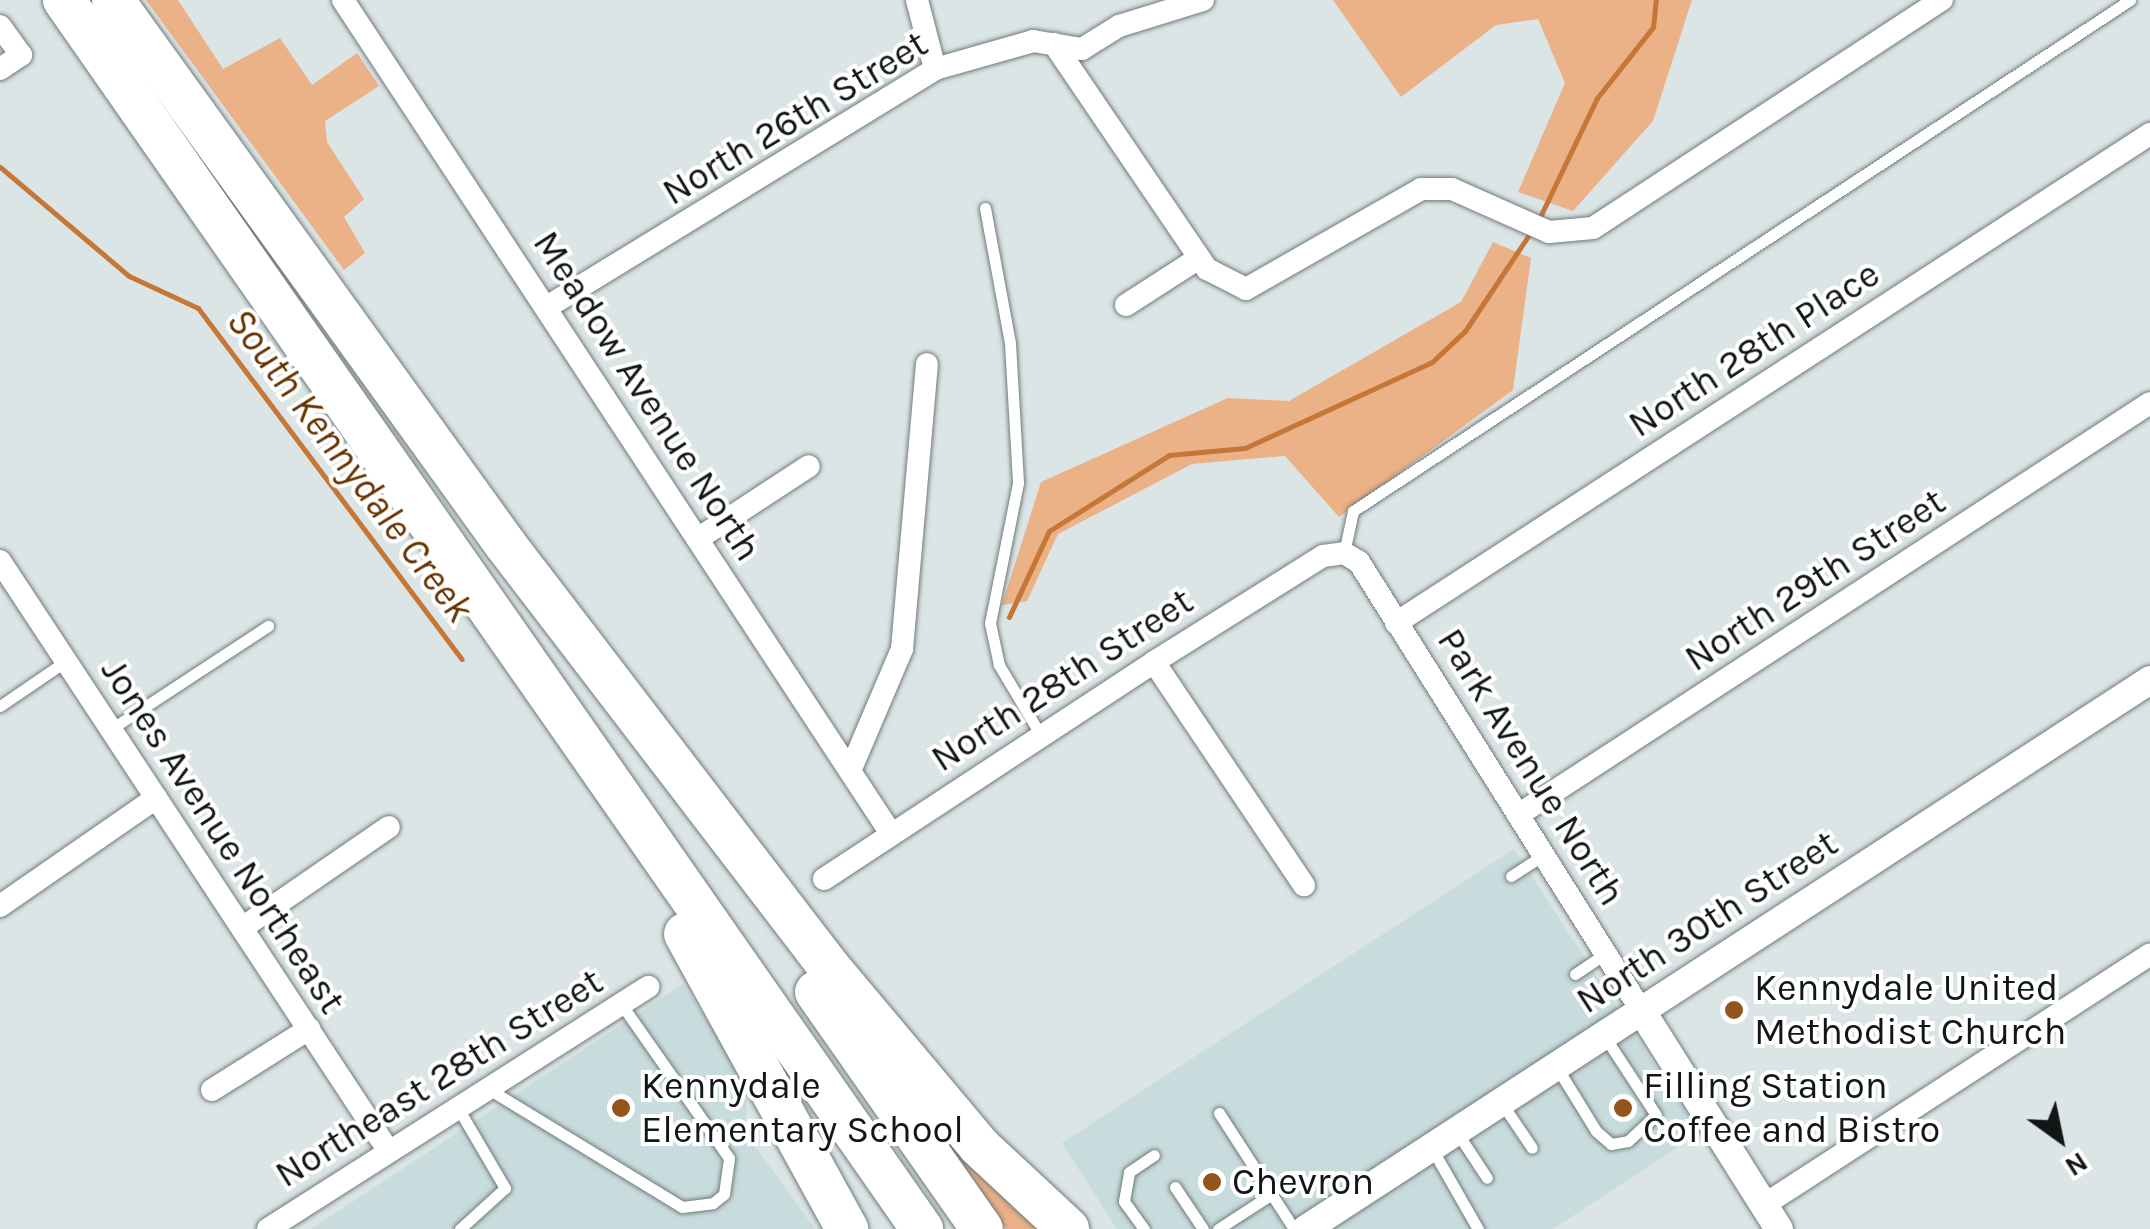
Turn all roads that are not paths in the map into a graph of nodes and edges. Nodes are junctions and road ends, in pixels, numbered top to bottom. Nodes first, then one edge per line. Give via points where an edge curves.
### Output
1 (64, 0) edge
2 (114, 0) edge
3 (343, 0) edge
4 (916, 0) edge
5 (1202, 0) edge
6 (1942, 0) edge
7 (2130, 0) edge
8 (0, 26) edge
9 (1054, 44) junction
10 (0, 69) edge
11 (935, 69) junction
12 (2150, 134) edge
13 (984, 208) dead end
14 (1199, 258) junction
15 (1126, 305) dead end
16 (547, 307) junction
17 (927, 364) dead end
18 (2150, 403) edge
19 (391, 463) junction
20 (810, 466) dead end
21 (698, 538) junction
22 (505, 544) junction
23 (1344, 552) junction
24 (0, 561) edge
25 (1396, 623) junction
26 (268, 626) dead end
27 (66, 661) junction
28 (1154, 662) junction
29 (2150, 680) edge
30 (0, 706) edge
31 (111, 729) junction
32 (1040, 734) junction
33 (850, 772) junction
34 (156, 798) junction
35 (1518, 816) junction
36 (389, 827) dead end
37 (890, 832) junction
38 (1543, 855) junction
39 (1510, 876) dead end
40 (824, 878) dead end
41 (1304, 885) dead end
42 (0, 906) edge
43 (242, 928) junction
44 (1605, 954) junction
45 (2150, 954) edge
46 (1575, 974) dead end
47 (648, 987) dead end
48 (621, 1004) junction
49 (1641, 1010) junction
50 (309, 1030) junction
51 (1604, 1034) junction
52 (1556, 1066) junction
53 (487, 1088) junction
54 (212, 1090) dead end
55 (1501, 1102) junction
56 (457, 1107) junction
57 (1219, 1113) dead end
58 (1456, 1131) junction
59 (1431, 1147) junction
60 (1532, 1148) dead end
61 (388, 1150) junction
62 (1154, 1155) dead end
63 (1487, 1178) dead end
64 (1175, 1187) dead end
65 (1272, 1194) junction
66 (1772, 1217) edge
67 (277, 1227) edge
68 (460, 1229) edge
69 (847, 1229) edge
70 (922, 1229) edge
71 (982, 1229) edge
72 (1068, 1229) edge
73 (1144, 1229) edge
74 (1202, 1229) edge
75 (1218, 1229) edge
76 (1305, 1229) edge
77 (1478, 1229) edge

1 - 19 highway
2 - 22 highway
3 - 16 street, Meadow Avenue North
4 - 11 street
5 - 9 street, North 26th Street via 1119,26 1082,50
6 - 14 street via 1607,221 1566,234 1452,189 1421,189 1246,289 1220,282
7 - 23 lane via 1353,510
8 - 10 street via 21,55
9 - 11 street, North 26th Street via 1033,41
9 - 14 street
11 - 16 street, North 26th Street
12 - 25 street, North 28th Place
13 - 32 lane via 1010,344 1018,483 990,623 999,665
14 - 15 street
16 - 21 street, Meadow Avenue North
17 - 33 street via 902,649
18 - 35 street, North 29th Street
19 - 69 highway via 707,971
19 - 70 highway
20 - 21 street
21 - 33 street, Meadow Avenue North
22 - 71 highway
22 - 72 highway via 866,1012 979,1146
23 - 25 street, Park Avenue North
23 - 28 street, North 28th Street
24 - 27 street, Jones Avenue Northeast
25 - 35 street, Park Avenue North
26 - 31 lane
27 - 30 lane
27 - 31 street, Jones Avenue Northeast
28 - 32 street, North 28th Street
28 - 41 street
29 - 49 street, North 30th Street
31 - 34 street, Jones Avenue Northeast
32 - 37 street, North 28th Street
33 - 37 street, Meadow Avenue North
34 - 42 street
34 - 43 street, Jones Avenue Northeast
35 - 38 street, Park Avenue North
36 - 43 street
37 - 40 street, North 28th Street
38 - 39 lane
38 - 44 street, Park Avenue North
43 - 50 street, Jones Avenue Northeast
44 - 46 lane
44 - 49 street, Park Avenue North
45 - 66 street
47 - 48 street, Northeast 28th Street
48 - 53 street, Northeast 28th Street
48 - 53 lane via 729,1158 724,1194 713,1203 682,1207
49 - 51 street, North 30th Street
49 - 66 street, Park Avenue North
50 - 54 street
50 - 61 street, Jones Avenue Northeast
51 - 52 street, North 30th Street
51 - 52 lane via 1656,1115 1628,1141 1611,1144 1596,1131
52 - 55 street, North 30th Street
53 - 56 street, Northeast 28th Street
55 - 58 street, North 30th Street
55 - 60 lane
56 - 61 street, Northeast 28th Street
56 - 68 lane via 504,1188
57 - 65 lane
58 - 59 street, North 30th Street
58 - 63 lane
59 - 76 street, North 30th Street
59 - 77 lane
61 - 67 street, Northeast 28th Street
62 - 73 lane via 1129,1172 1124,1201
64 - 74 lane
65 - 75 lane
65 - 76 lane

